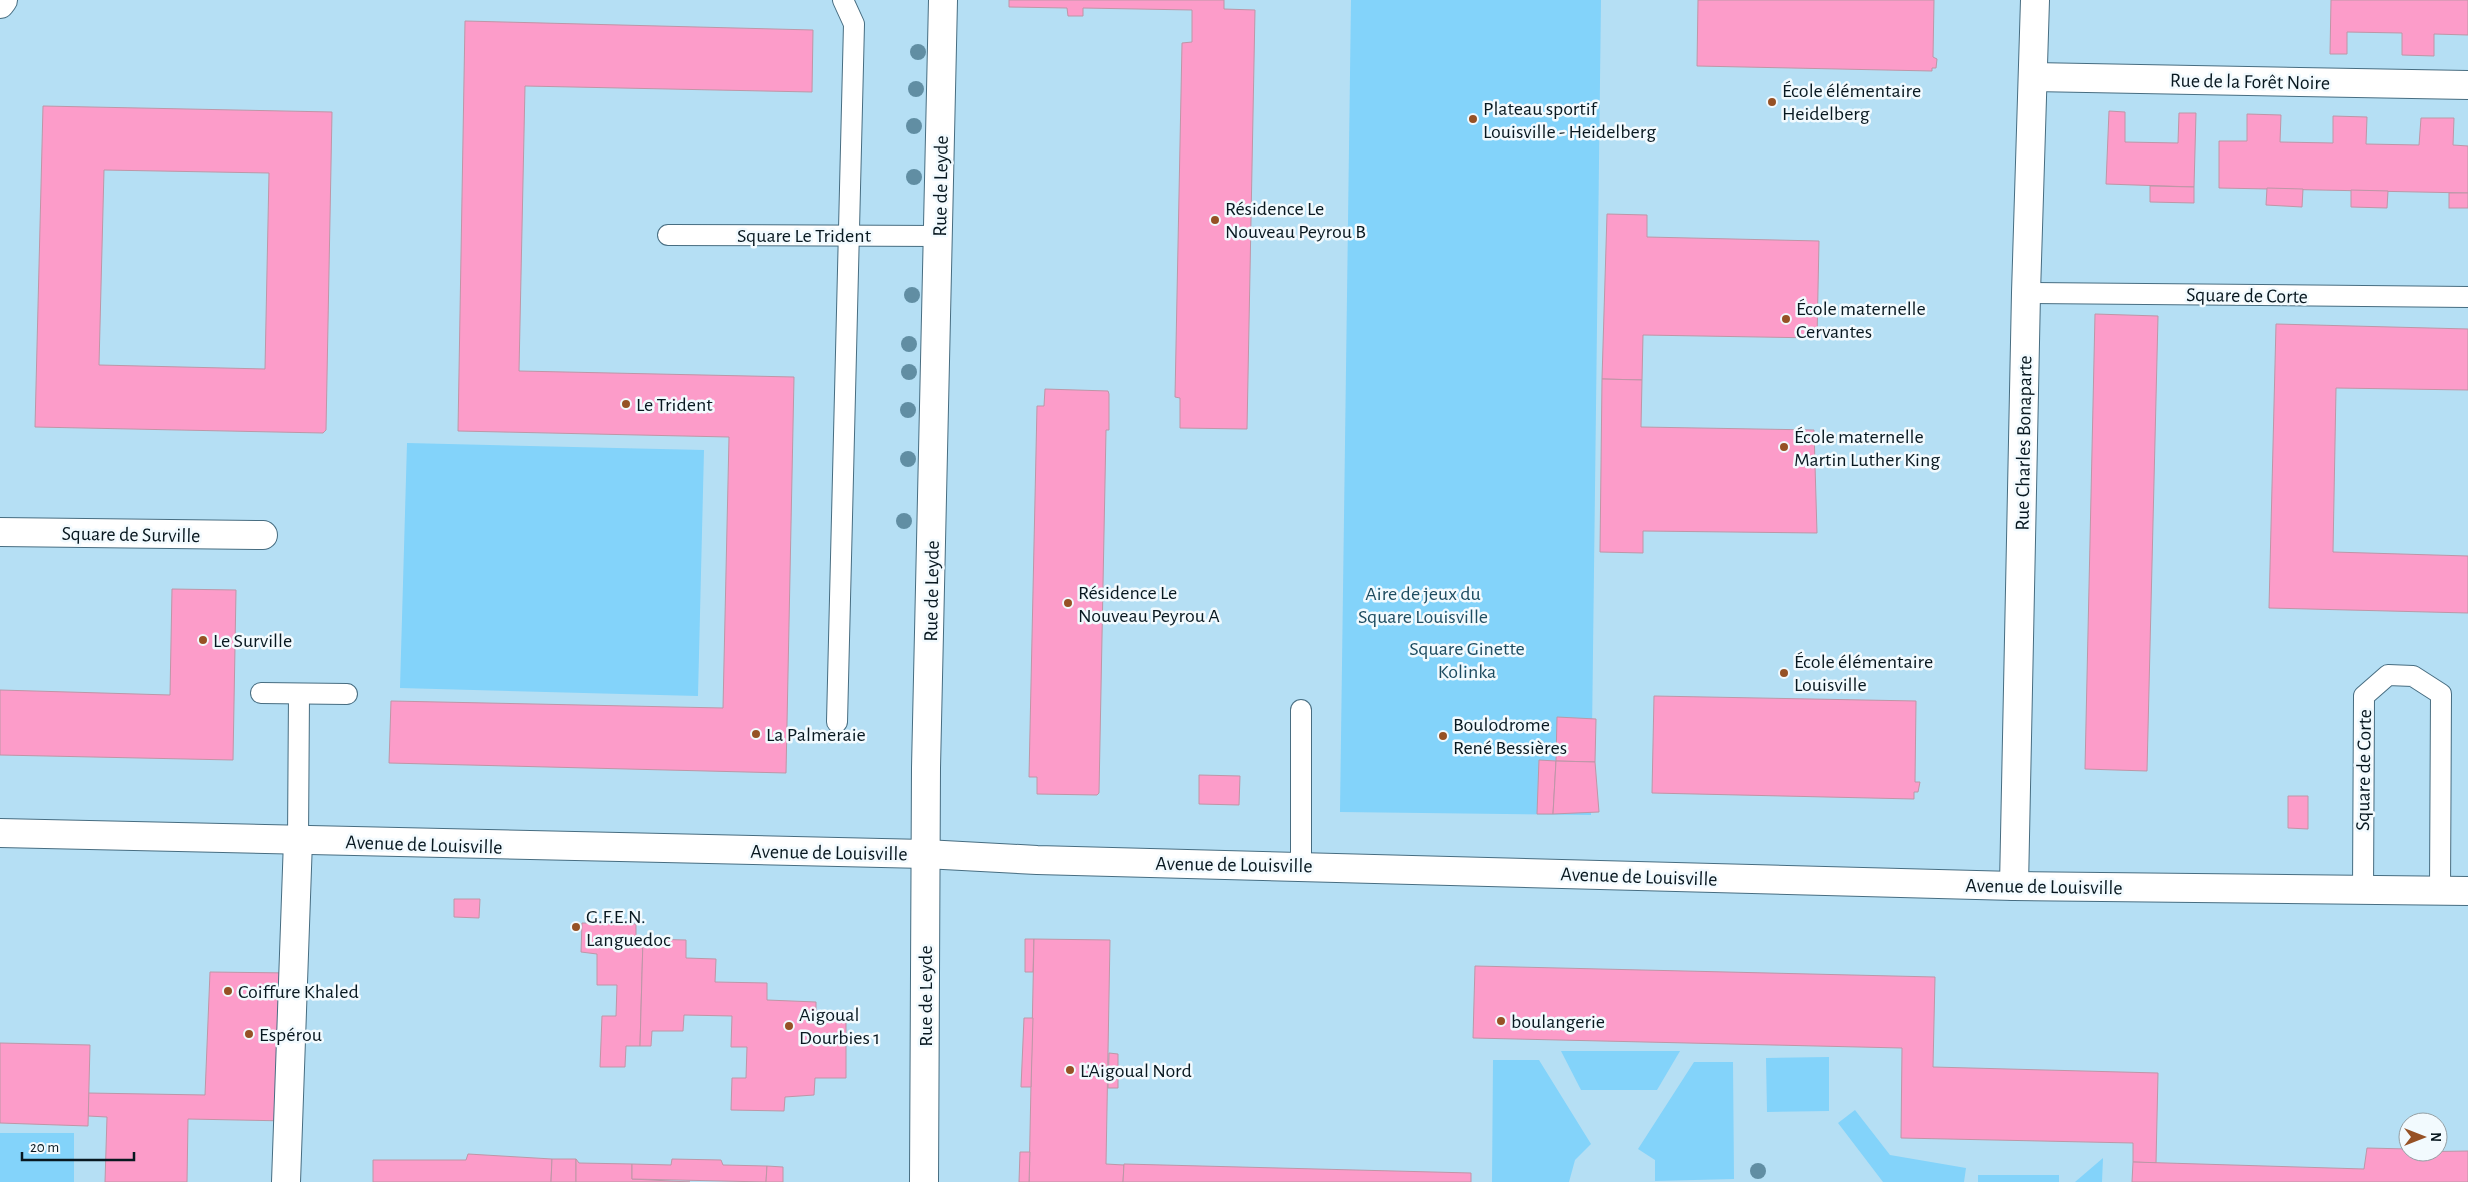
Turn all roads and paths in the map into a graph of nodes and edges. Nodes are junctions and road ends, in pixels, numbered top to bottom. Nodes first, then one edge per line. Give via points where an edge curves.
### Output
1 (3, 0) edge
2 (844, 0) edge
3 (943, 0) edge
4 (2035, 0) edge
5 (0, 4) edge
6 (2033, 77) junction
7 (2468, 85) edge
8 (668, 235) dead end
9 (849, 236) junction
10 (939, 236) junction
11 (2026, 293) junction
12 (2468, 297) edge
13 (0, 532) edge
14 (263, 535) dead end
15 (261, 693) dead end
16 (299, 694) junction
17 (347, 694) dead end
18 (1301, 710) dead end
19 (836, 722) dead end
20 (0, 833) edge
21 (298, 840) junction
22 (925, 854) junction
23 (1301, 866) junction
24 (2014, 886) junction
25 (2440, 891) junction
26 (2468, 891) edge
27 (2362, 892) junction
28 (286, 1182) edge
29 (924, 1182) edge

1 - 5 street
2 - 9 lane via 854,24
3 - 10 street, Rue de Leyde
4 - 6 street, Rue Charles Bonaparte
6 - 7 street, Rue de la Forêt Noire
6 - 11 street, Rue Charles Bonaparte
8 - 9 lane, Square Le Trident
9 - 10 lane, Square Le Trident
9 - 19 lane
10 - 22 street, Rue de Leyde
11 - 12 lane, Square de Corte
11 - 24 street, Rue Charles Bonaparte
13 - 14 street, Square de Surville
15 - 16 lane
16 - 17 lane
16 - 21 lane
18 - 23 lane
20 - 21 street, Avenue de Louisville
21 - 22 street, Avenue de Louisville
21 - 28 street
22 - 23 street, Avenue de Louisville
22 - 29 street, Rue de Leyde
23 - 24 street, Avenue de Louisville
24 - 27 street, Avenue de Louisville
25 - 26 street, Avenue de Louisville
25 - 27 street, Avenue de Louisville
25 - 27 lane, Square de Corte via 2441,694 2413,676 2388,675 2364,696

